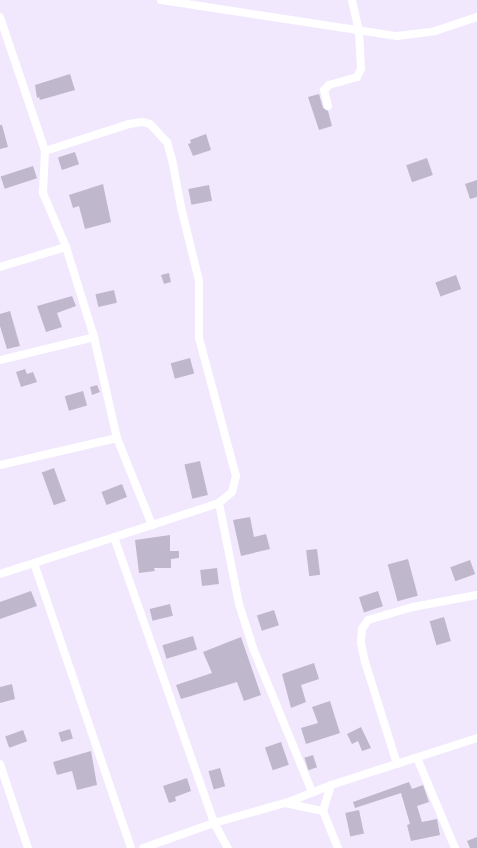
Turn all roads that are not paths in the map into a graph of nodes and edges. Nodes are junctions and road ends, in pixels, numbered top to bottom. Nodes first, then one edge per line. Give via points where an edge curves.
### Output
1 (161, 0) edge
2 (352, 0) edge
3 (0, 17) edge
4 (477, 17) edge
5 (359, 31) junction
6 (328, 106) dead end
7 (45, 151) junction
8 (66, 247) junction
9 (0, 267) edge
10 (94, 337) junction
11 (0, 360) edge
12 (117, 438) junction
13 (0, 465) edge
14 (218, 503) junction
15 (152, 525) junction
16 (114, 537) junction
17 (34, 563) junction
18 (0, 574) edge
19 (477, 595) edge
20 (477, 738) edge
21 (416, 758) junction
22 (0, 764) edge
23 (397, 764) junction
24 (331, 785) junction
25 (312, 792) junction
26 (285, 803) junction
27 (323, 811) junction
28 (214, 822) junction
29 (28, 848) edge
30 (131, 848) edge
31 (143, 848) edge
32 (228, 848) edge
33 (338, 848) edge
34 (455, 848) edge

1 - 5 street
2 - 5 street
3 - 7 street
4 - 5 street via 415,35 397,36
5 - 6 street via 361,69 357,77 329,85 324,90
7 - 8 street via 44,193
7 - 14 street via 142,122 158,130 167,142 199,281 198,338 236,476 232,492
8 - 9 street
8 - 10 street
10 - 11 street
10 - 12 street
12 - 13 street
12 - 15 street
14 - 15 street
14 - 25 street via 239,604 252,648
15 - 16 street
16 - 17 street
16 - 28 street
17 - 18 street
17 - 30 street
19 - 23 street via 413,606 368,620 362,629 361,643 365,662
20 - 21 street
21 - 23 street
21 - 34 street
22 - 29 street
23 - 24 street
24 - 25 street
24 - 27 street
25 - 26 street
26 - 27 street
26 - 28 street
27 - 33 street
28 - 31 street
28 - 32 street

